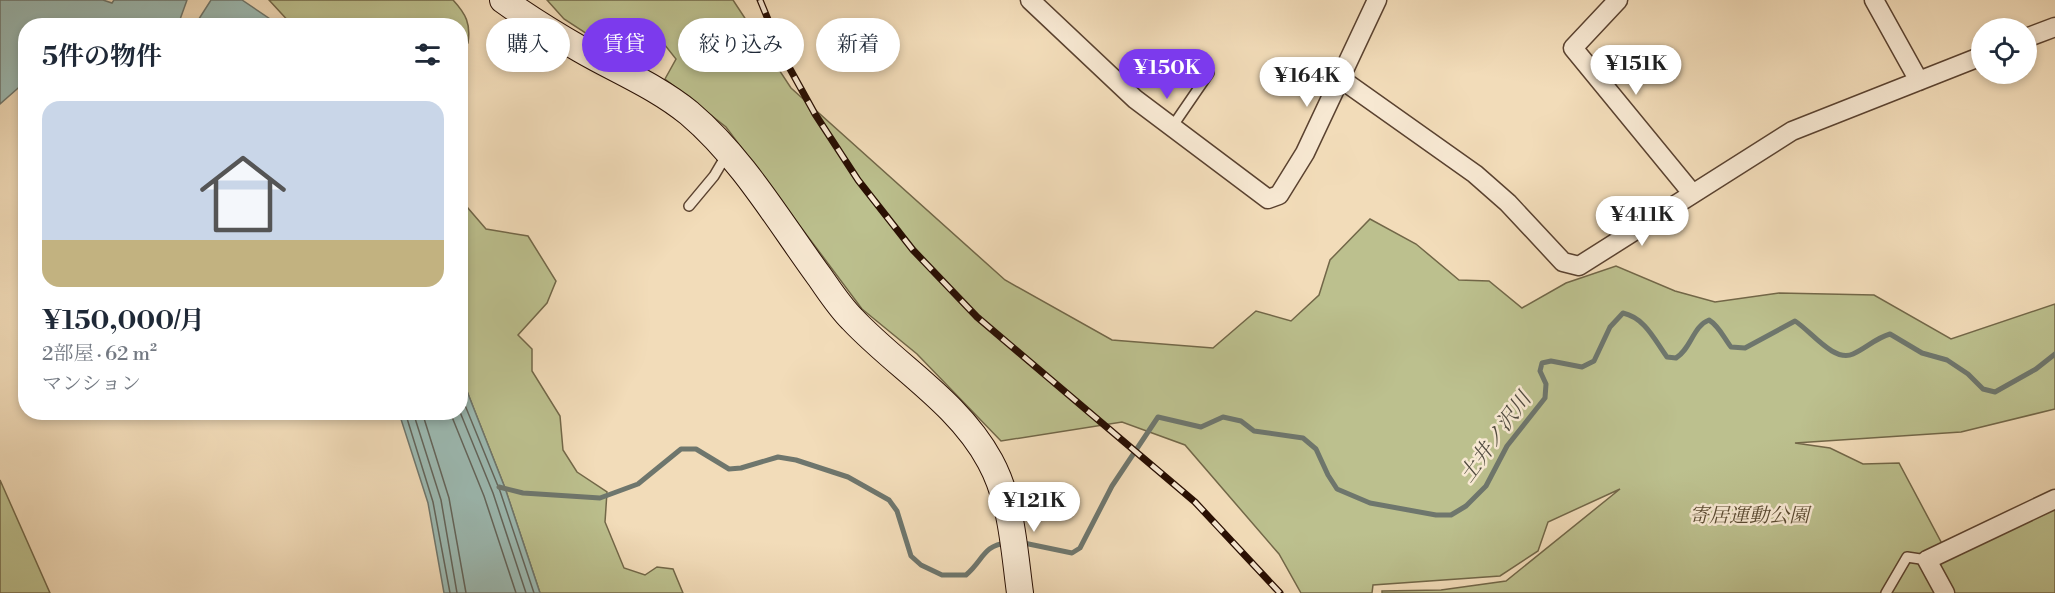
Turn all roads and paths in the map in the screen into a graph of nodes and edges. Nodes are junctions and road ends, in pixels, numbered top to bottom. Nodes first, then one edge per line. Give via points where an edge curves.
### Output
1 (503, 0) edge
2 (1030, 0) edge
3 (1377, 0) edge
4 (1618, 0) edge
5 (1874, 0) edge
6 (2055, 27) edge
7 (2037, 34) edge
8 (1971, 60) edge
9 (1209, 73) dead end
10 (1341, 79) junction
11 (1919, 81) junction
12 (1172, 127) junction
13 (728, 152) junction
14 (1692, 193) junction
15 (689, 206) dead end
16 (2055, 499) edge
17 (1927, 560) junction
18 (1020, 593) edge
19 (1886, 593) edge
20 (1945, 593) edge

1 - 13 street via 686,111
2 - 12 street via 1135,99
3 - 10 street
4 - 14 street via 1573,48
5 - 11 street
6 - 7 street
8 - 11 street
9 - 12 lane
10 - 12 street via 1305,153 1279,195 1268,199
10 - 14 street via 1475,174 1563,262 1579,266
11 - 14 street via 1792,131
13 - 15 lane
13 - 18 street via 851,318 941,400 980,442 1004,494
16 - 17 street
17 - 19 lane via 1907,557
17 - 20 street

